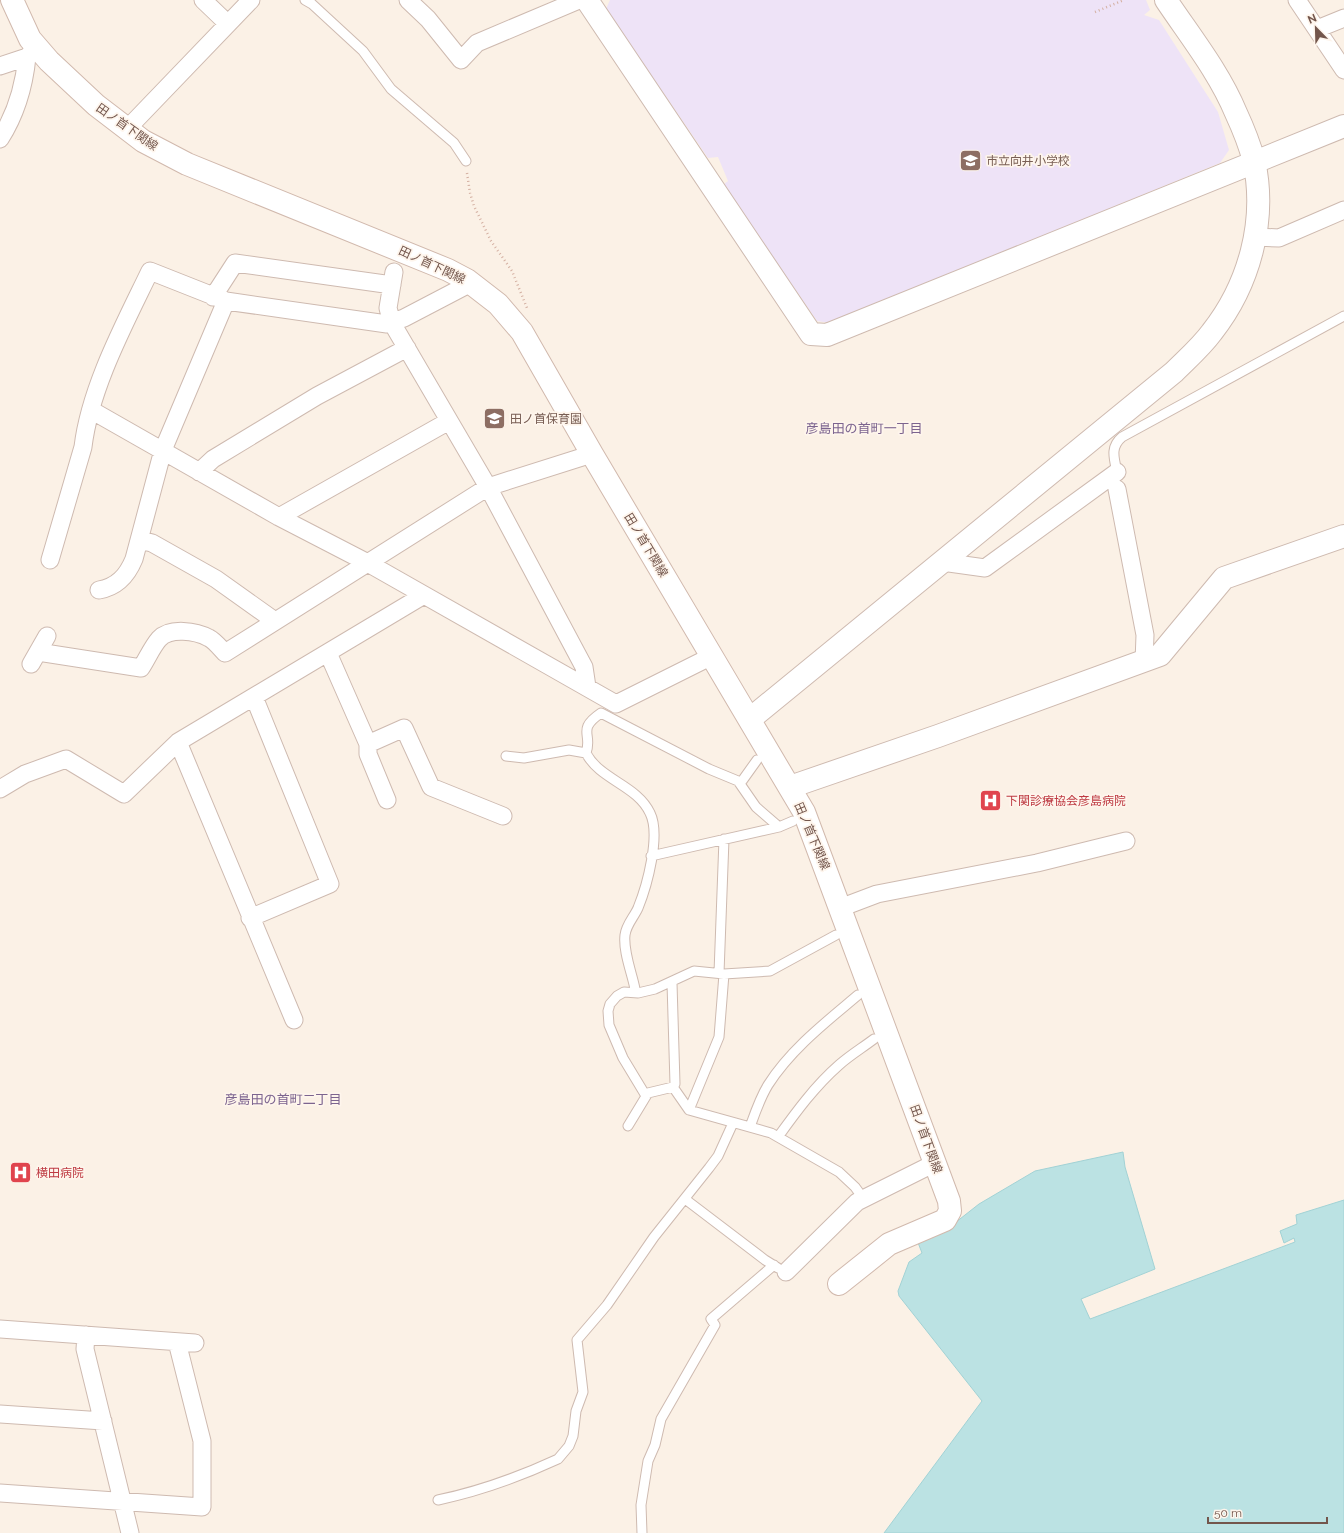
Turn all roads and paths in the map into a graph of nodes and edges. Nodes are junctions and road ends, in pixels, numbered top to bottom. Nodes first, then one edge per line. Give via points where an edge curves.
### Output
1 (12, 0) edge
2 (203, 0) edge
3 (251, 0) edge
4 (305, 0) edge
5 (408, 0) edge
6 (579, 0) edge
7 (587, 0) edge
8 (1124, 0) edge
9 (1166, 0) edge
10 (1298, 0) edge
11 (1095, 12) dead end
12 (1344, 18) edge
13 (228, 24) junction
14 (1317, 28) junction
15 (32, 52) junction
16 (0, 66) edge
17 (1344, 70) edge
18 (1344, 126) edge
19 (127, 129) junction
20 (0, 139) edge
21 (466, 160) joint
22 (1254, 163) junction
23 (1344, 210) edge
24 (1255, 237) junction
25 (471, 283) junction
26 (220, 299) junction
27 (1344, 316) edge
28 (392, 323) junction
29 (518, 326) junction
30 (407, 348) junction
31 (91, 410) junction
32 (449, 420) junction
33 (163, 450) junction
34 (592, 454) junction
35 (199, 472) junction
36 (1117, 472) joint
37 (488, 486) junction
38 (1117, 489) dead end
39 (279, 517) junction
40 (1344, 536) edge
41 (140, 540) junction
42 (50, 560) dead end
43 (366, 562) junction
44 (942, 562) junction
45 (99, 590) dead end
46 (424, 595) junction
47 (275, 621) junction
48 (47, 636) dead end
49 (328, 653) junction
50 (712, 656) junction
51 (1144, 662) junction
52 (587, 687) junction
53 (254, 697) junction
54 (750, 719) junction
55 (178, 742) junction
56 (368, 744) junction
57 (586, 753) junction
58 (506, 756) dead end
59 (757, 760) dead end
60 (738, 781) junction
61 (790, 787) junction
62 (0, 789) edge
63 (387, 800) dead end
64 (504, 816) dead end
65 (793, 821) dead end
66 (779, 827) junction
67 (724, 839) junction
68 (1126, 841) dead end
69 (651, 856) junction
70 (840, 908) junction
71 (250, 918) junction
72 (836, 935) dead end
73 (721, 973) junction
74 (672, 983) junction
75 (633, 992) junction
76 (858, 995) dead end
77 (294, 1020) dead end
78 (874, 1039) dead end
79 (673, 1087) junction
80 (646, 1096) junction
81 (689, 1110) junction
82 (733, 1122) junction
83 (628, 1126) dead end
84 (750, 1127) junction
85 (778, 1137) junction
86 (934, 1164) junction
87 (863, 1198) junction
88 (685, 1199) junction
89 (780, 1269) junction
90 (839, 1284) dead end
91 (0, 1328) edge
92 (86, 1335) junction
93 (177, 1342) junction
94 (195, 1343) dead end
95 (0, 1414) edge
96 (103, 1421) junction
97 (0, 1492) edge
98 (438, 1500) dead end
99 (123, 1502) junction
100 (130, 1533) edge
101 (642, 1533) edge

1 - 15 street, 田ノ首下関線 via 30,39
2 - 13 street
3 - 13 street
4 - 21 lane via 363,51 391,89 449,139
5 - 6 street via 428,19 461,60 477,42
7 - 22 street via 811,334 827,335
8 - 11 path
9 - 22 street via 1227,94 1237,113
10 - 14 street
12 - 14 street
13 - 19 street
14 - 17 street
15 - 16 street
15 - 19 street, 田ノ首下関線 via 49,61 96,105
15 - 20 street via 11,122
18 - 22 street
19 - 25 street, 田ノ首下関線 via 143,141 187,164 413,255
21 - 29 path via 474,206 491,241 512,271 528,312
22 - 24 street via 1257,202
23 - 24 street via 1279,238
24 - 44 street via 1244,278 1232,303 1212,333 1174,372
25 - 28 street
25 - 29 street, 田ノ首下関線 via 498,304
26 - 28 street
26 - 28 street via 235,263 393,279 388,308
26 - 31 street via 150,271 121,329
26 - 33 street
27 - 36 lane via 1122,437 1117,441 1113,452
28 - 30 street
29 - 34 street, 田ノ首下関線
30 - 32 street
30 - 35 street via 317,396 214,459
31 - 33 street
31 - 42 street via 83,448
32 - 37 street
32 - 39 street
33 - 35 street
33 - 41 street
34 - 37 street
34 - 50 street, 田ノ首下関線
35 - 39 street
36 - 44 street via 985,568
37 - 43 street
37 - 52 street via 584,667
38 - 51 street via 1145,635
39 - 43 street
40 - 51 street via 1224,578 1160,655
41 - 45 street via 127,574 114,586
41 - 47 street via 152,543 216,579
43 - 46 street
43 - 47 street
44 - 54 street
46 - 49 street
46 - 52 street
47 - 48 street via 225,653 208,637 188,632 169,632 159,639 141,668 35,658
49 - 53 street
49 - 56 street
50 - 52 street via 616,704
50 - 54 street, 田ノ首下関線
51 - 61 street
53 - 55 street
53 - 71 street via 330,884
54 - 61 street, 田ノ首下関線
55 - 62 street via 124,794 66,759 25,774
55 - 71 street
56 - 63 street via 368,754
56 - 64 street via 404,728 431,787
57 - 58 lane via 569,750 524,758
57 - 60 lane via 587,727 602,712 709,769
57 - 69 lane via 593,764 627,789 650,812 653,823
59 - 60 lane via 742,781
60 - 66 lane via 756,806
61 - 70 street, 田ノ首下関線 via 804,812
65 - 66 lane
66 - 67 lane
67 - 69 lane
67 - 73 lane
68 - 70 street via 1037,863 877,894
69 - 75 lane via 644,892 625,933 635,989
70 - 86 street, 田ノ首下関線
71 - 77 street
72 - 73 lane via 770,970
73 - 74 lane via 694,971
73 - 81 lane via 719,1037
74 - 75 lane via 655,990
74 - 79 lane via 675,1084
75 - 80 lane via 624,992 617,996 610,1004 608,1012 610,1025 623,1058
76 - 84 lane via 796,1049 779,1069 768,1086
78 - 85 lane via 839,1065 823,1081
79 - 80 lane via 648,1093
79 - 81 lane
80 - 83 lane
81 - 82 lane
82 - 84 lane
82 - 88 lane via 718,1156
84 - 85 lane
85 - 87 lane via 839,1172
86 - 87 street
86 - 90 street, 田ノ首下関線 via 949,1201 950,1211 945,1220 889,1244
87 - 89 street
88 - 89 lane
88 - 98 lane via 654,1237 607,1305 577,1340 583,1392 576,1411 573,1436 564,1453 544,1466 496,1485
89 - 101 lane via 711,1319 715,1325 661,1419 648,1461 641,1505
91 - 92 street
92 - 93 street
92 - 96 street via 85,1349
93 - 94 street
93 - 99 street via 202,1442 202,1507
95 - 96 street
96 - 99 street
97 - 99 street
99 - 100 street

